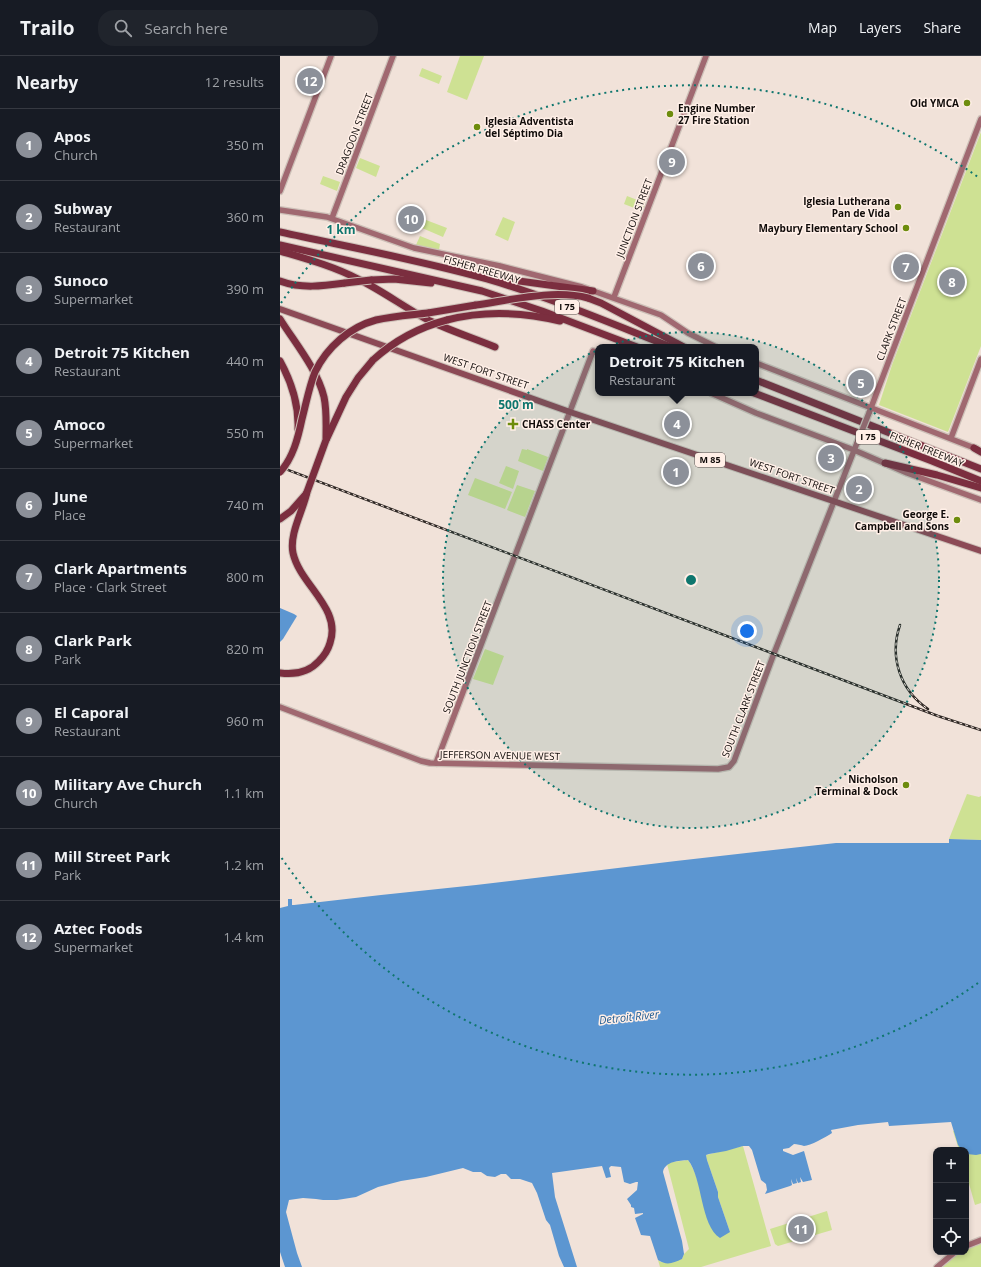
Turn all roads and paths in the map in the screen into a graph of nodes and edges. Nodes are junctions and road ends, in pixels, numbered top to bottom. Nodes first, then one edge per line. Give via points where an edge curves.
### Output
1 (331, 56) edge
2 (393, 56) edge
3 (706, 56) edge
4 (981, 119) edge
5 (280, 191) edge
6 (280, 210) edge
7 (332, 218) junction
8 (280, 227) edge
9 (280, 232) edge
10 (325, 242) junction
11 (280, 245) edge
12 (280, 251) edge
13 (462, 273) junction
14 (280, 282) edge
15 (469, 288) junction
16 (593, 291) junction
17 (614, 297) junction
18 (280, 309) edge
19 (280, 319) edge
20 (593, 330) junction
21 (629, 344) edge
22 (663, 344) edge
23 (678, 344) edge
24 (710, 344) edge
25 (495, 347) dead end
26 (595, 352) edge
27 (981, 359) edge
28 (280, 361) edge
29 (759, 363) edge
30 (759, 381) edge
31 (759, 395) edge
32 (718, 396) edge
33 (870, 410) junction
34 (570, 412) junction
35 (298, 435) junction
36 (951, 438) junction
37 (326, 440) junction
38 (854, 450) junction
39 (979, 450) edge
40 (886, 463) junction
41 (981, 469) edge
42 (280, 472) edge
43 (981, 481) edge
44 (981, 488) edge
45 (307, 492) junction
46 (981, 500) edge
47 (835, 502) junction
48 (280, 519) edge
49 (981, 551) edge
50 (773, 656) joint
51 (280, 673) edge
52 (280, 707) edge
53 (436, 763) junction
54 (728, 767) joint
55 (981, 1240) edge
56 (969, 1245) edge
57 (951, 1255) edge
58 (937, 1267) edge

1 - 5 main road
2 - 7 main road, DRAGOON STREET
3 - 17 main road, JUNCTION STREET
4 - 33 main road, CLARK STREET
6 - 7 main road, FISHER FREEWAY
7 - 16 main road, FISHER FREEWAY via 407,246 500,266
8 - 10 highway
9 - 10 highway, FISHER FREEWAY / I 75
10 - 13 highway, FISHER FREEWAY / I 75
11 - 15 highway, I 75
12 - 25 highway via 343,272 430,321
13 - 16 highway
13 - 22 highway, FISHER FREEWAY / I 75 via 533,294
14 - 15 highway, bridge via 308,286 390,279
15 - 20 highway, I 75 via 524,304
16 - 17 main road, FISHER FREEWAY
17 - 24 main road, FISHER FREEWAY via 661,315
18 - 34 main road, WEST FORT STREET / M 85
19 - 37 highway via 318,380 326,412
20 - 21 highway, I 75
20 - 37 highway, bridge via 523,314 481,314 447,320 427,327 390,346 373,360 346,397
23 - 35 highway, bridge via 608,307 588,298 572,295 556,294 385,318 349,332 325,355 315,372
26 - 34 main road
27 - 36 main road
28 - 35 highway, bridge via 290,380 296,401
29 - 33 main road
30 - 41 highway, FISHER FREEWAY / I 75
31 - 43 highway, FISHER FREEWAY / I 75
32 - 38 main road
33 - 36 main road
33 - 38 main road, CLARK STREET, bridge
34 - 47 main road, WEST FORT STREET / M 85
34 - 53 main road, SOUTH JUNCTION STREET
35 - 42 highway, bridge via 291,456
36 - 39 main road
37 - 45 highway, bridge
38 - 40 main road
38 - 47 main road, CLARK STREET
40 - 44 highway
40 - 46 main road
45 - 48 highway via 288,514
45 - 51 highway via 294,534 293,553 300,571 328,613 332,635 324,655 313,666 296,673
47 - 49 main road, WEST FORT STREET / M 85
47 - 50 main road, CLARK STREET
50 - 54 main road, SOUTH CLARK STREET via 734,761
52 - 53 main road, JEFFERSON AVENUE WEST via 421,761
53 - 54 main road, JEFFERSON AVENUE WEST via 718,769
55 - 56 main road
57 - 58 main road

